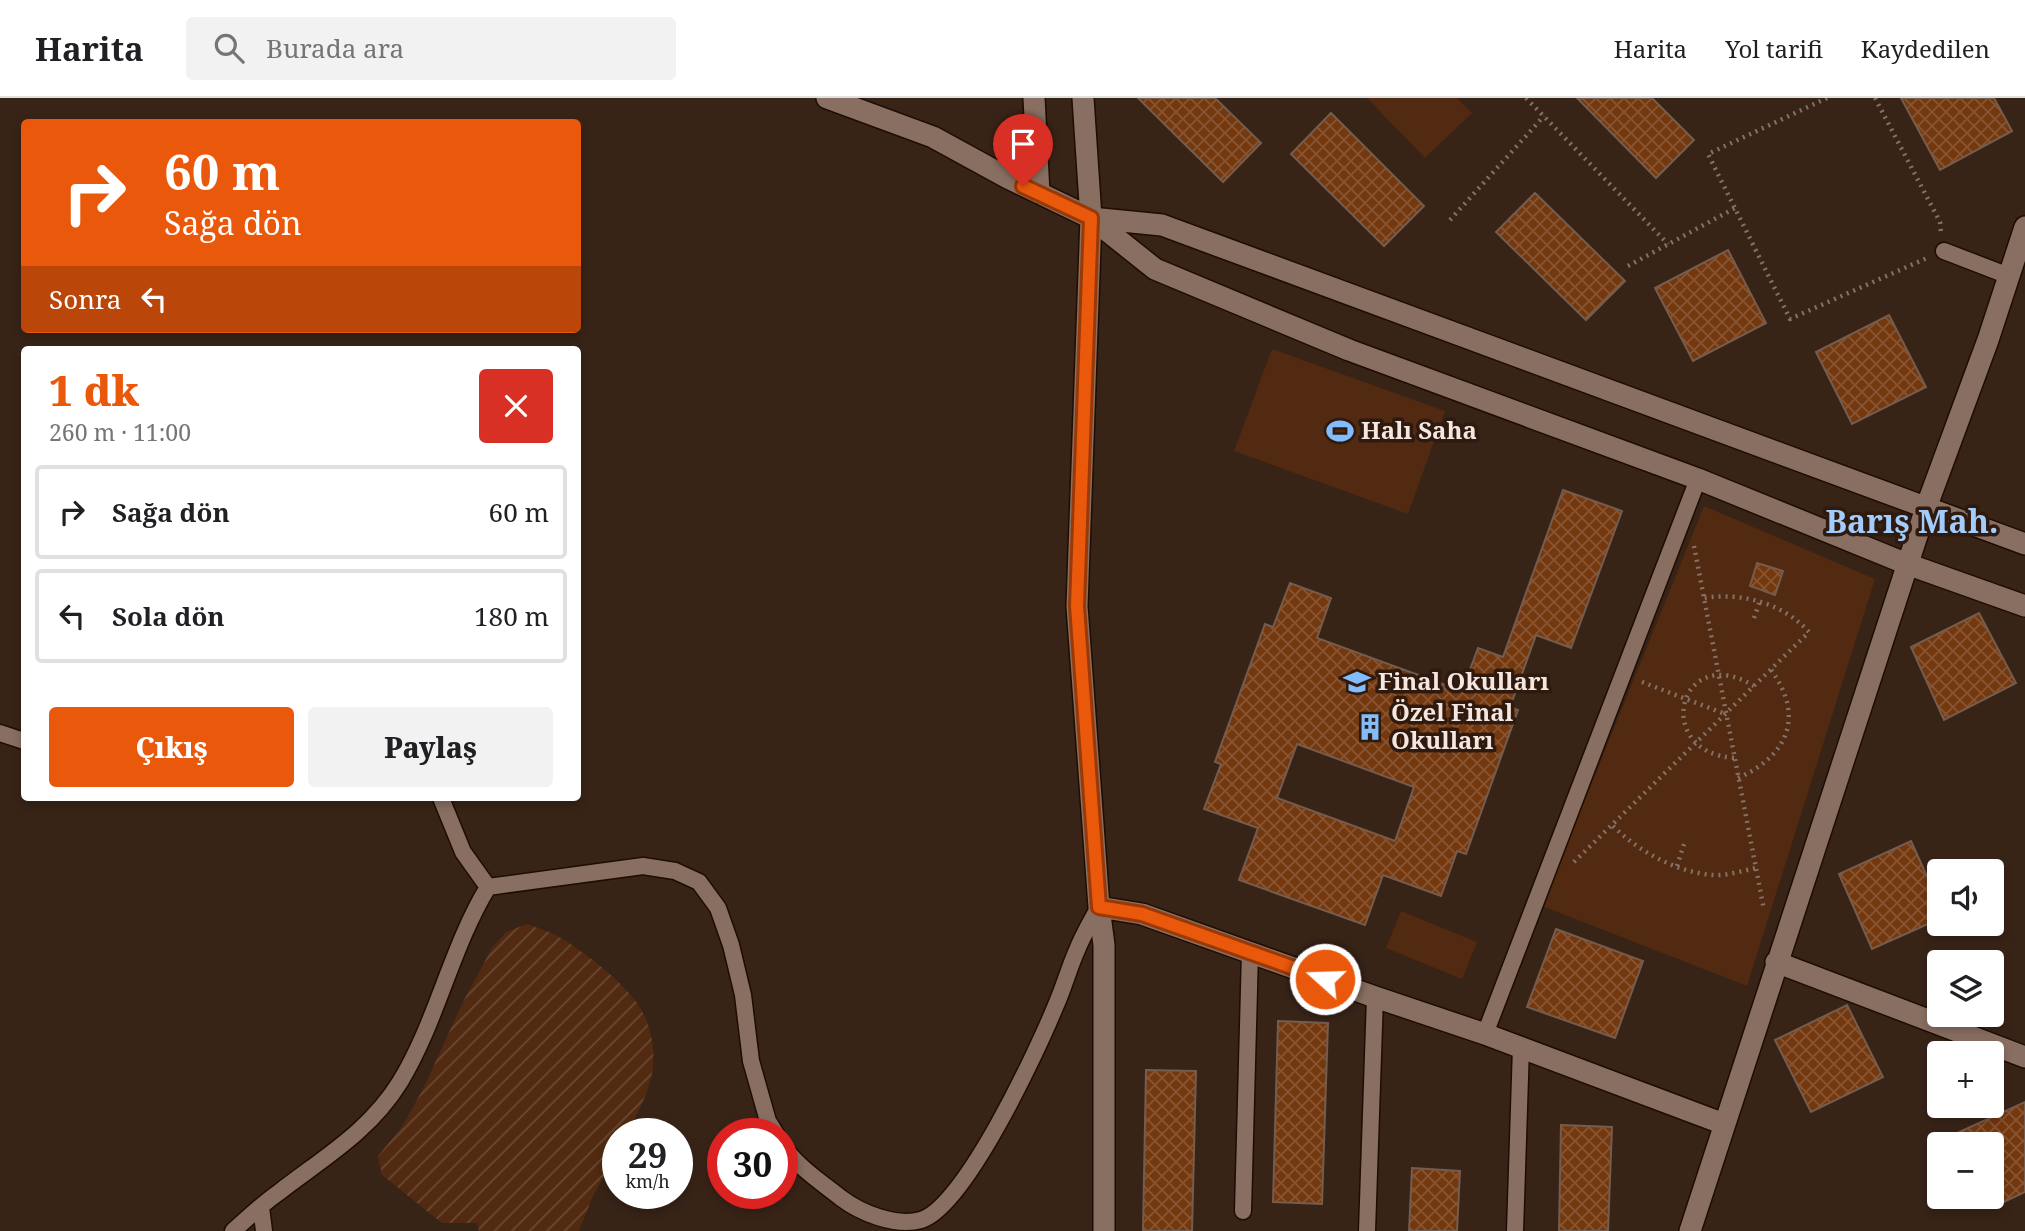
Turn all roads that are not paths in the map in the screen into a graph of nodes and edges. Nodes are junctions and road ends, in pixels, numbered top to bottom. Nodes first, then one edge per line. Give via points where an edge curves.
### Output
1 (827, 98) edge
2 (1034, 98) edge
3 (1083, 98) edge
4 (1039, 193) junction
5 (1091, 218) junction
6 (2025, 227) edge
7 (1944, 251) road end
8 (2009, 276) junction
9 (1698, 479) junction
10 (1926, 508) junction
11 (2025, 544) edge
12 (1907, 564) junction
13 (2025, 606) edge
14 (0, 733) edge
15 (21, 740) edge
16 (442, 801) edge
17 (488, 887) junction
18 (1099, 907) junction
19 (1250, 952) junction
20 (1776, 962) junction
21 (1375, 997) junction
22 (1485, 1034) junction
23 (1521, 1047) junction
24 (2025, 1057) edge
25 (767, 1118) edge
26 (1724, 1124) junction
27 (798, 1162) edge
28 (261, 1207) junction
29 (1243, 1210) dead end
30 (233, 1231) edge
31 (264, 1231) edge
32 (1104, 1231) edge
33 (1367, 1231) edge
34 (1515, 1231) edge
35 (1689, 1231) edge

1 - 4 street via 933,137
2 - 4 street
3 - 5 street
4 - 5 street
5 - 9 street via 1156,269 1349,350
5 - 10 street via 1162,225
5 - 18 street via 1077,606
6 - 8 street
7 - 8 lane
8 - 10 street
9 - 12 street
9 - 22 lane
10 - 11 street
10 - 12 street
12 - 13 street
12 - 20 street
14 - 15 lane
16 - 17 lane via 463,852
17 - 25 lane via 643,866 675,871 699,882 718,908 732,945 751,1061
17 - 28 lane via 398,1085 356,1135
18 - 19 street via 1142,914
18 - 27 lane via 1014,1093 947,1202 922,1220 891,1220 857,1210
18 - 32 street via 1104,945
19 - 21 street
19 - 29 lane
20 - 24 street
20 - 26 street
21 - 22 street
21 - 33 lane
22 - 23 street
23 - 26 street
23 - 34 lane
26 - 35 street
28 - 30 lane
28 - 31 lane

